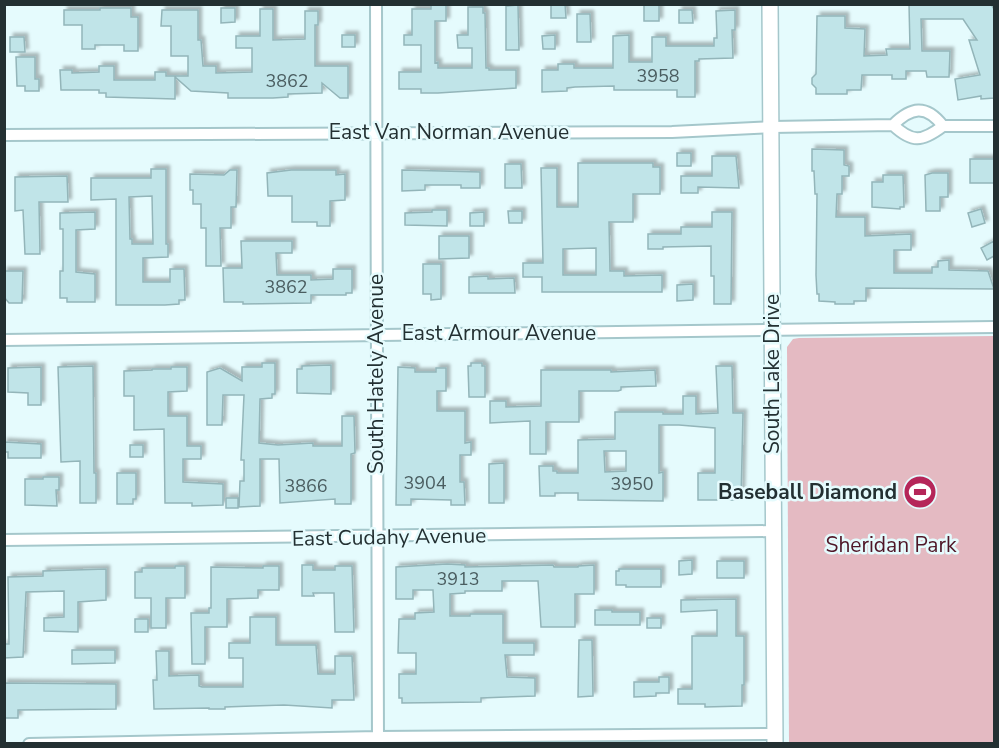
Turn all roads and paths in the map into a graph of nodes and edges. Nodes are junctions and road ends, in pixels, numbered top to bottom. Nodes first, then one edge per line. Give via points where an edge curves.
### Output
1 (376, 4) edge
2 (770, 4) edge
3 (894, 125) junction
4 (943, 126) junction
5 (994, 126) edge
6 (772, 127) junction
7 (375, 132) junction
8 (4, 135) edge
9 (994, 327) edge
10 (772, 330) junction
11 (376, 334) junction
12 (4, 340) edge
13 (773, 531) junction
14 (376, 537) junction
15 (4, 540) edge
16 (775, 739) edge
17 (378, 741) edge
18 (29, 744) edge

1 - 7 street, South Hately Avenue
2 - 6 main road, South Lake Drive
3 - 4 street, East Van Norman Avenue via 914,139 926,137
3 - 4 street, East Van Norman Avenue via 908,112 918,111 937,118
3 - 6 street, East Van Norman Avenue
4 - 5 street, East Van Norman Avenue
6 - 7 street, East Van Norman Avenue via 672,132
6 - 10 main road, South Lake Drive
7 - 8 street, East Van Norman Avenue
7 - 11 street, South Hately Avenue
9 - 10 street, East Armour Avenue
10 - 11 street, East Armour Avenue
10 - 13 main road, South Lake Drive
11 - 12 street, East Armour Avenue
11 - 14 street, South Hately Avenue
13 - 14 street, East Cudahy Avenue
13 - 16 main road, South Lake Drive
14 - 15 street, East Cudahy Avenue
14 - 17 street, South Hately Avenue
16 - 17 street
17 - 18 street

